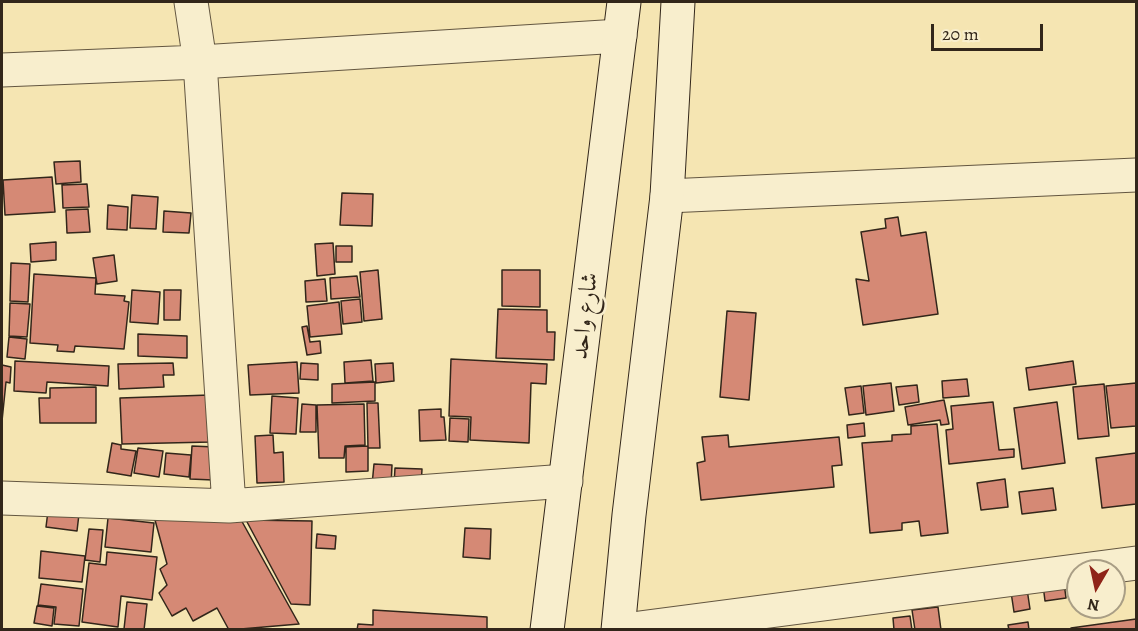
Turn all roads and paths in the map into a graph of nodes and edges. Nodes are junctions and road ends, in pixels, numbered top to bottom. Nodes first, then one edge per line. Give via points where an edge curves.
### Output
1 (191, 2) edge
2 (624, 2) edge
3 (678, 2) edge
4 (620, 36) junction
5 (200, 62) junction
6 (2, 70) edge
7 (1137, 175) edge
8 (668, 196) junction
9 (566, 482) junction
10 (2, 498) edge
11 (229, 506) junction
12 (1137, 562) edge
13 (547, 630) edge
14 (618, 630) edge
15 (624, 630) edge

1 - 5 street
2 - 4 street, شارع واحد
3 - 8 street
4 - 5 street
4 - 9 street, شارع واحد
5 - 6 street
5 - 11 street
7 - 8 street
8 - 14 street
9 - 11 street
9 - 13 street, شارع واحد
10 - 11 street
12 - 15 street

